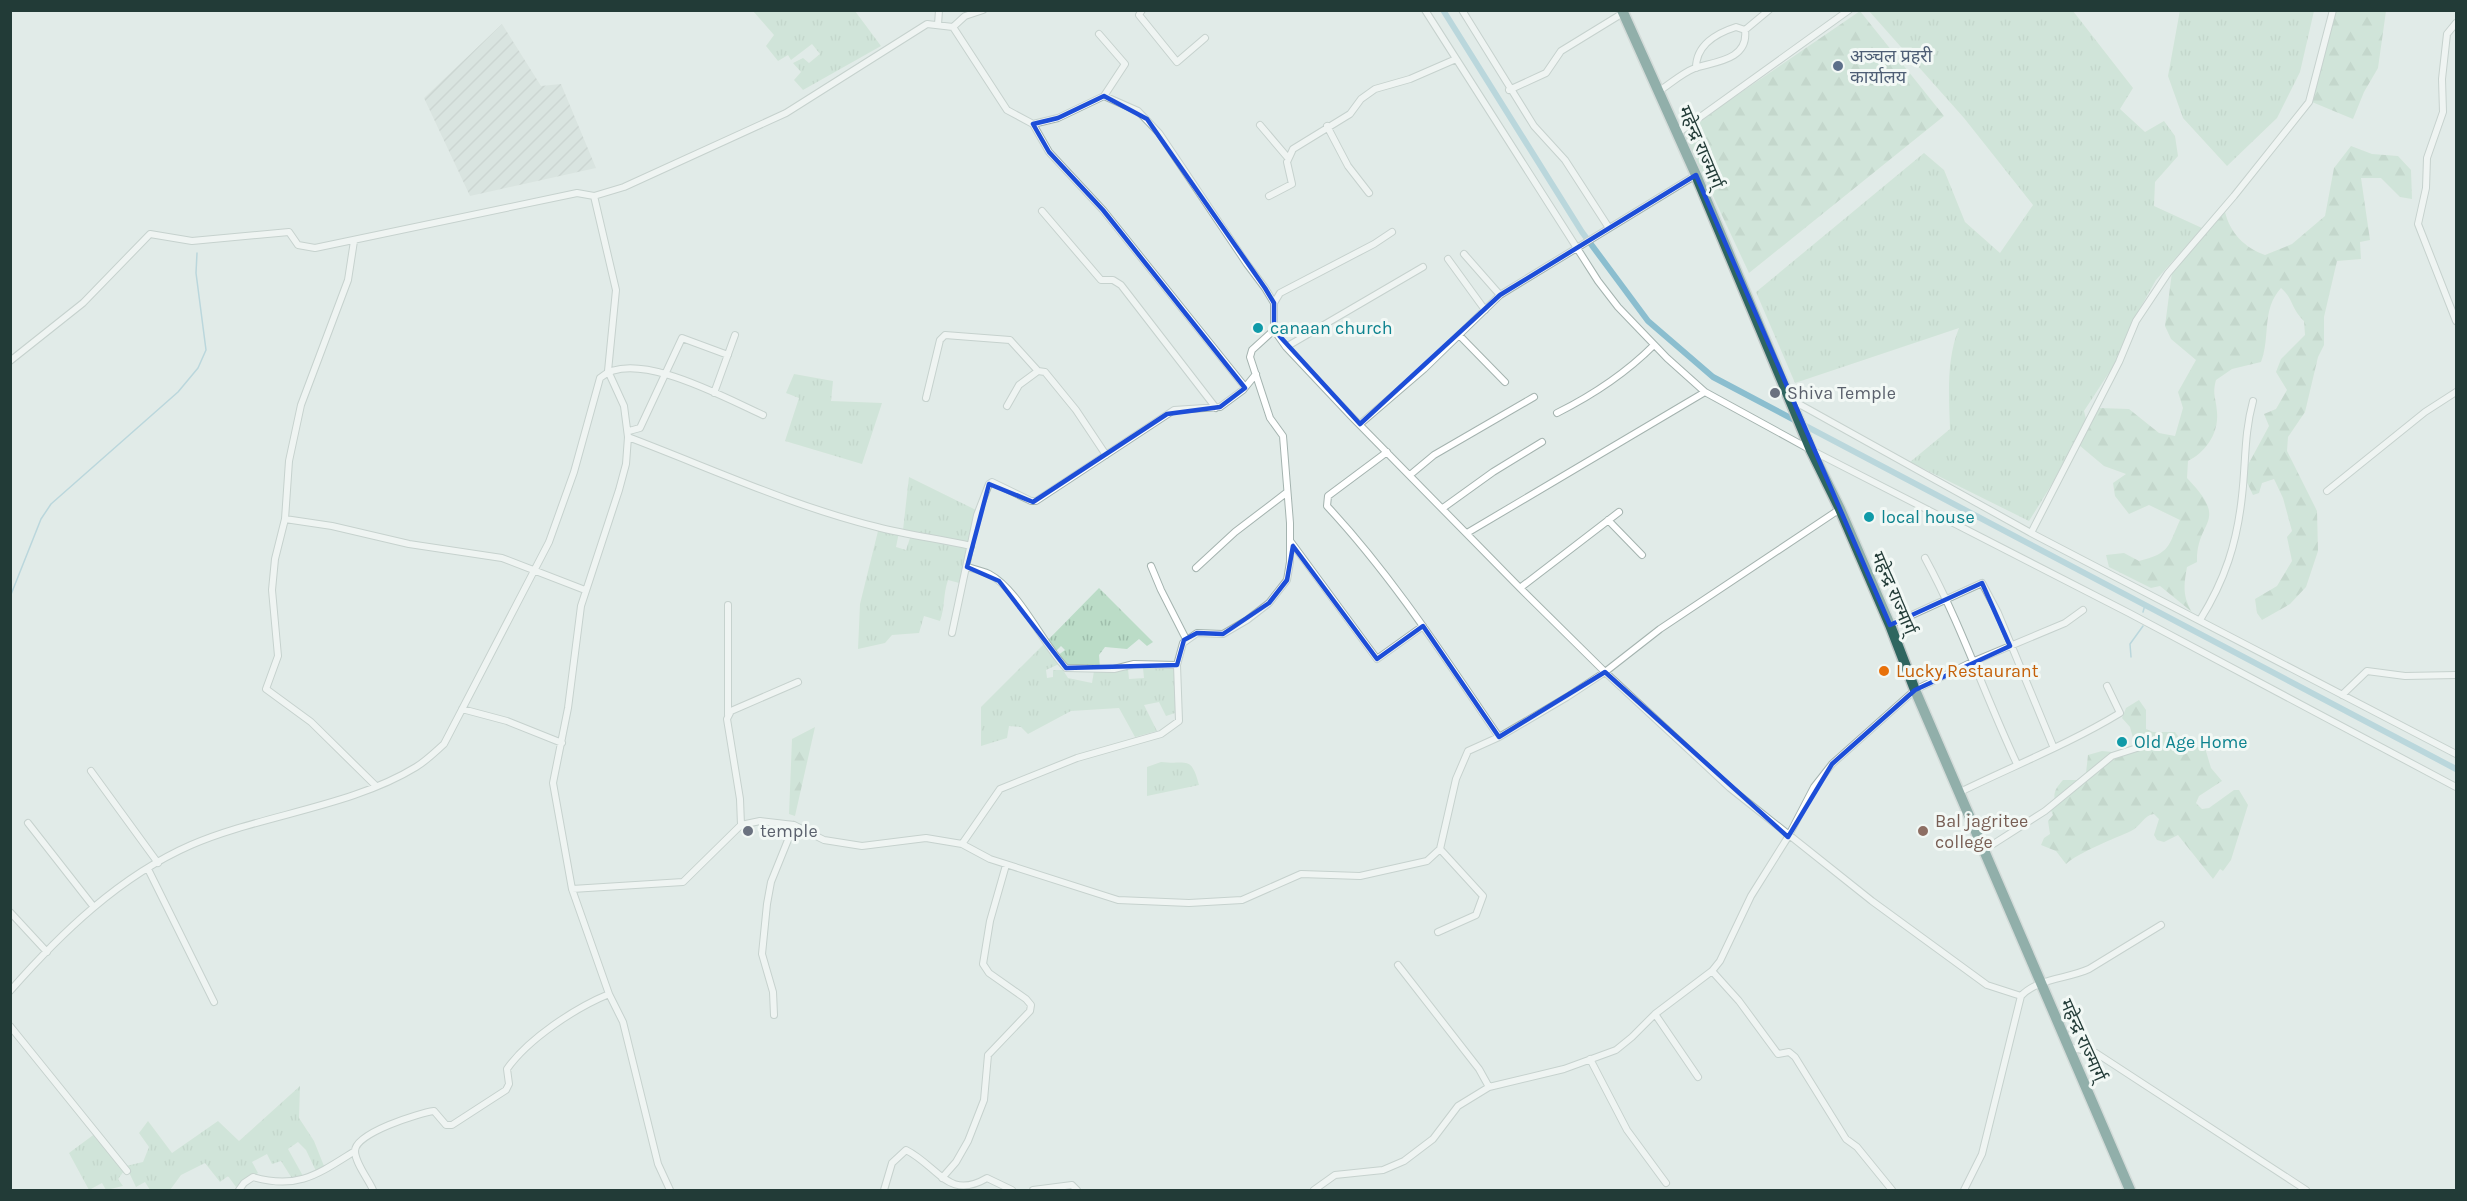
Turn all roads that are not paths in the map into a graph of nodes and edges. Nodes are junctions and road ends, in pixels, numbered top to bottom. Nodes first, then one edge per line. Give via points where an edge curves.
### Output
1 (939, 10) edge
2 (983, 10) edge
3 (1142, 10) edge
4 (1425, 10) edge
5 (1462, 10) edge
6 (1769, 10) edge
7 (1849, 10) edge
8 (2333, 10) edge
9 (1622, 12) edge
10 (2457, 23) edge
11 (938, 25) junction
12 (953, 27) junction
13 (1745, 30) junction
14 (1099, 34) dead end
15 (1205, 38) dead end
16 (1456, 59) junction
17 (1696, 68) junction
18 (1510, 90) junction
19 (1659, 91) junction
20 (1104, 96) junction
21 (1032, 123) junction
22 (1260, 125) dead end
23 (1328, 126) junction
24 (1678, 133) junction
25 (1288, 158) junction
26 (1696, 175) junction
27 (1369, 193) dead end
28 (594, 196) junction
29 (1269, 196) dead end
30 (1042, 211) dead end
31 (1609, 228) junction
32 (1392, 232) dead end
33 (354, 241) junction
34 (1581, 244) junction
35 (1464, 254) dead end
36 (1448, 259) dead end
37 (1423, 267) dead end
38 (1500, 296) junction
39 (1274, 303) junction
40 (1485, 310) junction
41 (2457, 321) edge
42 (1274, 330) junction
43 (735, 335) dead end
44 (1459, 335) junction
45 (1654, 345) junction
46 (1286, 347) junction
47 (728, 355) junction
48 (10, 361) edge
49 (608, 371) junction
50 (1038, 371) junction
51 (667, 373) junction
52 (1256, 374) junction
53 (1505, 382) dead end
54 (1245, 387) junction
55 (1705, 392) junction
56 (2457, 392) edge
57 (714, 393) junction
58 (1534, 397) dead end
59 (926, 398) dead end
60 (2253, 401) dead end
61 (1791, 402) junction
62 (1007, 406) dead end
63 (1216, 408) junction
64 (1557, 413) dead end
65 (763, 415) dead end
66 (1360, 424) junction
67 (628, 434) junction
68 (1542, 442) dead end
69 (1809, 445) junction
70 (1387, 452) junction
71 (1106, 455) junction
72 (1410, 475) junction
73 (2327, 491) dead end
74 (1286, 493) junction
75 (1443, 508) junction
76 (1840, 509) junction
77 (1619, 512) dead end
78 (285, 519) junction
79 (1608, 520) junction
80 (1467, 533) junction
81 (2031, 533) junction
82 (1290, 542) junction
83 (971, 546) junction
84 (1642, 555) dead end
85 (1925, 558) dead end
86 (1151, 566) dead end
87 (967, 567) junction
88 (1196, 568) dead end
89 (537, 569) junction
90 (1520, 588) junction
91 (585, 590) junction
92 (1947, 599) junction
93 (729, 605) dead end
94 (2083, 610) dead end
95 (2200, 620) junction
96 (1890, 624) junction
97 (1423, 626) junction
98 (952, 633) dead end
99 (1186, 639) junction
100 (2010, 646) junction
101 (1972, 662) junction
102 (1177, 665) junction
103 (1605, 672) junction
104 (2457, 675) edge
105 (798, 682) dead end
106 (2107, 686) dead end
107 (1915, 690) junction
108 (2342, 695) junction
109 (462, 709) junction
110 (728, 716) junction
111 (1499, 737) junction
112 (562, 743) junction
113 (2053, 746) junction
114 (2137, 748) dead end
115 (2457, 754) edge
116 (2017, 764) junction
117 (90, 771) dead end
118 (376, 786) junction
119 (2457, 787) edge
120 (1960, 792) junction
121 (28, 823) dead end
122 (741, 825) junction
123 (794, 825) junction
124 (1788, 837) junction
125 (962, 844) junction
126 (1440, 849) junction
127 (1984, 850) junction
128 (158, 863) junction
129 (1006, 865) junction
130 (148, 869) junction
131 (572, 889) junction
132 (93, 906) junction
133 (10, 912) edge
134 (2162, 925) dead end
135 (1438, 932) dead end
136 (47, 952) junction
137 (1398, 965) dead end
138 (1712, 971) junction
139 (2040, 983) junction
140 (10, 991) edge
141 (609, 994) junction
142 (2021, 996) junction
143 (214, 1002) dead end
144 (1655, 1014) junction
145 (774, 1015) dead end
146 (10, 1026) edge
147 (2068, 1047) junction
148 (1590, 1059) junction
149 (1698, 1077) dead end
150 (1489, 1087) junction
151 (355, 1151) junction
152 (127, 1171) dead end
153 (942, 1178) junction
154 (1666, 1184) dead end
155 (239, 1191) edge
156 (374, 1191) edge
157 (670, 1191) edge
158 (884, 1191) edge
159 (1012, 1191) edge
160 (1033, 1191) edge
161 (1077, 1191) edge
162 (1314, 1191) edge
163 (1892, 1191) edge
164 (1964, 1191) edge
165 (2130, 1191) edge
166 (2306, 1191) edge

1 - 11 street
2 - 12 street via 964,16
3 - 15 street via 1139,15 1177,62
4 - 16 street
5 - 18 street
6 - 13 street
7 - 24 street
8 - 81 street via 2309,102 2168,273 2136,321
9 - 18 street via 1561,51 1546,73
9 - 19 highway, महेन्द्र राज्मार्ग्
10 - 41 street via 2447,34 2443,112 2427,158 2426,188 2418,224
11 - 12 street
11 - 28 street via 927,24 786,113 624,187
12 - 21 street via 1007,110
13 - 17 street via 1746,37 1736,52 1724,61
13 - 17 street via 1737,27 1710,39 1696,59
14 - 20 street via 1125,64
16 - 23 street via 1376,89 1361,99 1350,114
16 - 34 street via 1530,176
17 - 19 street
18 - 31 street via 1534,126 1565,160
19 - 24 highway, महेन्द्र राज्मार्ग्
20 - 21 street via 1058,118
20 - 39 street via 1138,111 1160,133
21 - 54 street via 1049,152 1104,210
22 - 25 street
23 - 25 street via 1293,149
23 - 27 street via 1348,166
24 - 26 highway, महेन्द्र राज्मार्ग्
25 - 29 street via 1292,184
26 - 31 street
26 - 61 highway, महेन्द्र राज्मार्ग्
28 - 33 street via 577,193
28 - 49 street via 616,290
30 - 63 street via 1101,280 1121,285
31 - 34 street
32 - 39 street via 1299,281 1280,293
33 - 48 street via 315,248 298,245 289,232 192,241 150,234 83,303
33 - 78 street via 345,289 301,405 289,461
34 - 38 street
34 - 45 street via 1618,307
35 - 38 street
36 - 40 street
37 - 46 street
38 - 40 street
39 - 42 street
40 - 44 street
42 - 46 street
42 - 52 street via 1250,353
43 - 47 street
44 - 53 street
44 - 66 street
45 - 55 street
45 - 64 street via 1579,402
46 - 66 street
47 - 51 street via 682,338
47 - 57 street
49 - 51 street via 638,369
49 - 67 street via 624,406
49 - 89 street via 600,378 570,483
50 - 59 street via 1010,340 945,335 940,340
50 - 62 street via 1019,386
50 - 71 street via 1045,372 1076,410
51 - 57 street
51 - 67 street via 640,428
52 - 54 street
52 - 74 street via 1270,418 1282,436
54 - 63 street
55 - 69 street
55 - 80 street
56 - 73 street via 2425,412
57 - 65 street
58 - 72 street via 1434,455
60 - 95 street via 2246,429 2242,496 2231,558 2220,589
61 - 69 highway, महेन्द्र राज्मार्ग्
61 - 81 street
63 - 71 street via 1174,410
66 - 70 street
67 - 83 street via 688,462 838,516
67 - 91 street via 621,481
68 - 75 street
69 - 76 highway, महेन्द्र राज्मार्ग्
69 - 119 street
70 - 72 street
70 - 97 street via 1328,496 1328,506 1364,546
71 - 83 street via 1036,501 989,484
72 - 75 street
74 - 82 street
74 - 88 street
75 - 80 street
76 - 96 highway, महेन्द्र राज्मार्ग्
76 - 103 street via 1660,629
77 - 79 street
78 - 89 street via 409,544 478,552
78 - 118 street via 272,590 278,656 266,688 311,722
79 - 84 street
79 - 90 street
80 - 90 street
81 - 95 street
82 - 97 street via 1377,659
82 - 99 street via 1287,580 1269,603 1223,634 1197,633
83 - 87 street
85 - 92 street
86 - 99 street
87 - 98 street
87 - 102 street via 999,581 1066,668
89 - 91 street
89 - 109 street
90 - 103 street
91 - 112 street
92 - 96 street
92 - 100 street via 1983,584
92 - 101 street
93 - 110 street
94 - 100 street via 2065,623
95 - 108 street
96 - 107 highway, महेन्द्र राज्मार्ग्
97 - 111 street
99 - 102 street
100 - 101 street
100 - 113 street
101 - 107 street
101 - 116 street
102 - 125 street via 1179,721 1161,734 1056,766 1000,789
103 - 111 street
103 - 124 street
104 - 108 street via 2367,672
105 - 110 street via 731,711
106 - 113 street via 2120,713 2086,734
107 - 120 highway, महेन्द्र राज्मार्ग्
107 - 124 street via 1832,764 1814,787
108 - 115 street
109 - 112 street via 507,721
109 - 118 street via 444,744 416,767
110 - 122 street
111 - 126 street via 1468,751 1456,779
112 - 131 street via 553,783
113 - 116 street
114 - 127 street via 2112,756 2045,811
116 - 120 street
117 - 128 street
118 - 128 street via 191,845
120 - 127 highway, महेन्द्र राज्मार्ग्
121 - 132 street
122 - 123 street via 760,821
122 - 131 street via 683,882
123 - 125 street via 824,840 862,846 926,838
123 - 145 street via 771,882 767,904 762,954 773,992
124 - 138 street via 1751,896
124 - 142 street via 1987,985
125 - 129 street
126 - 129 street via 1427,861 1380,872 1341,877 1300,874 1242,900 1189,903 1118,900
126 - 135 street via 1483,896 1476,915
127 - 139 highway, महेन्द्र राज्मार्ग्
128 - 130 street
129 - 153 street via 982,964 988,973 1026,999 1030,1011 988,1055 984,1100 968,1141
130 - 132 street
130 - 143 street
131 - 141 street
132 - 136 street
133 - 136 street
134 - 139 street via 2089,969
136 - 140 street
137 - 150 street
138 - 144 street
138 - 163 street via 1778,1054 1789,1052 1795,1057 1846,1139
139 - 142 street via 2030,986
139 - 147 highway, महेन्द्र राज्मार्ग्
141 - 151 street via 567,1016 515,1058 507,1069 509,1084 500,1095 452,1125 446,1125 434,1111 374,1132
141 - 157 street via 630,1043 658,1164
142 - 164 street via 1982,1154
144 - 148 street via 1616,1050
144 - 149 street
146 - 152 street
147 - 165 highway, महेन्द्र राज्मार्ग्
147 - 166 street via 2096,1053
148 - 150 street
148 - 154 street via 1628,1130
150 - 162 street via 1458,1106 1433,1139 1404,1161 1383,1170 1335,1175
151 - 155 street via 296,1182 253,1177
151 - 156 street
153 - 158 street via 906,1150 892,1163
153 - 159 street via 959,1187 972,1186 987,1178
160 - 161 street via 1060,1185 1072,1185

